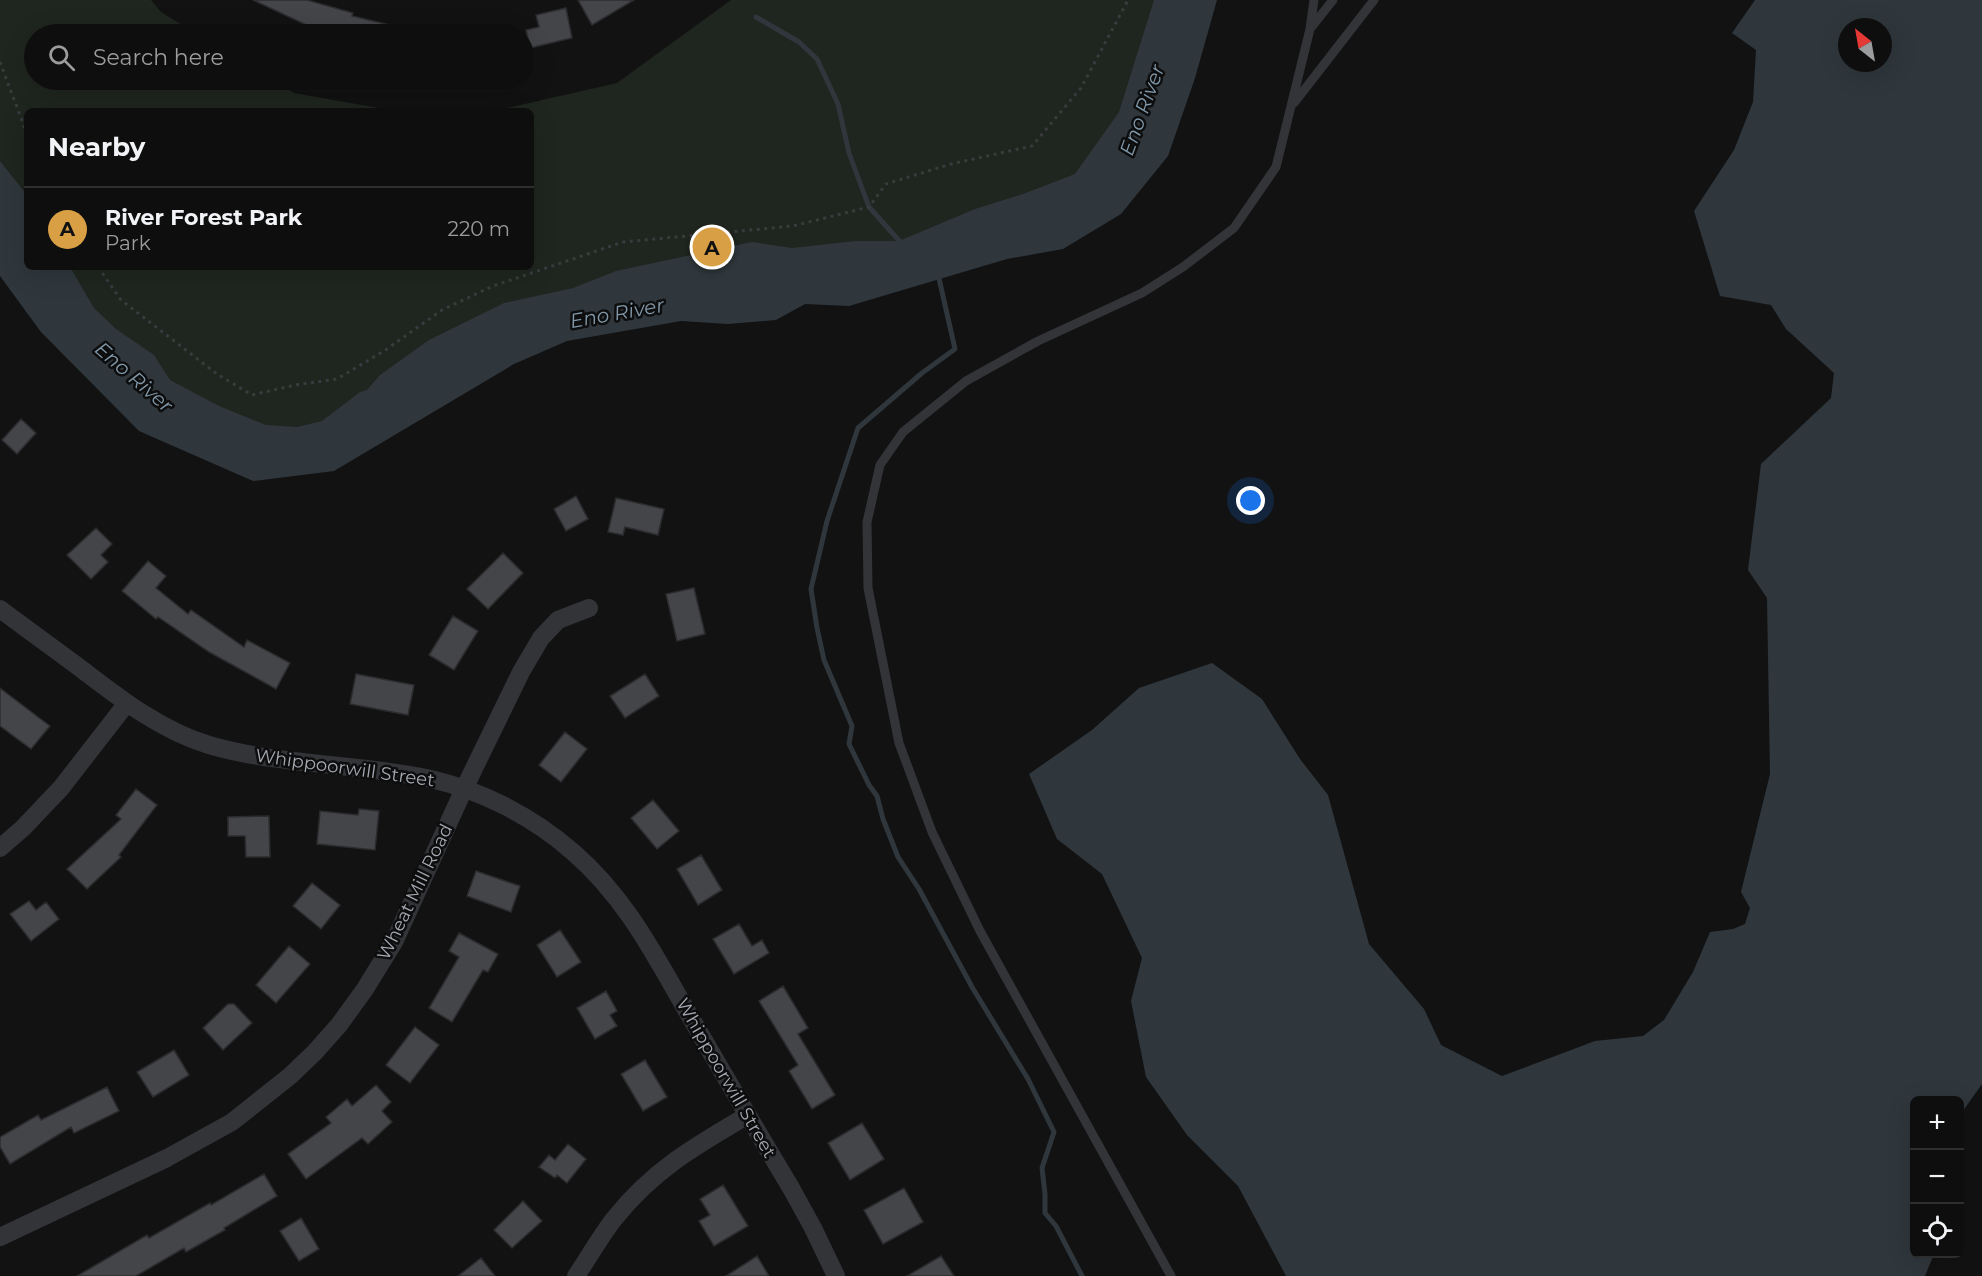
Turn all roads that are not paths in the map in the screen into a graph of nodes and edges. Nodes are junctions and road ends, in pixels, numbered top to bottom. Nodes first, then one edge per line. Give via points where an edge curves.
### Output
1 (1314, 0) edge
2 (1332, 0) edge
3 (1374, 0) edge
4 (1310, 29) junction
5 (1290, 108) junction
6 (589, 608) dead end
7 (0, 609) edge
8 (127, 703) junction
9 (464, 789) junction
10 (0, 848) edge
11 (748, 1115) junction
12 (0, 1237) edge
13 (576, 1276) edge
14 (836, 1276) edge
15 (1171, 1276) edge

1 - 4 lane
2 - 4 lane
3 - 5 lane
4 - 5 lane
5 - 15 lane via 1276,167 1234,228 1142,293 1038,341 966,381 903,432 880,465 867,522 868,588 899,743 932,832 980,931
6 - 9 street, Wheat Mill Road via 558,620 541,638
7 - 8 street, Whippoorwill Street
8 - 9 street, Whippoorwill Street via 207,745 251,755 398,773
8 - 10 street via 62,788
9 - 11 street, Whippoorwill Street via 499,802 551,835 608,887 642,931
9 - 12 street, Wheat Mill Road via 394,942 339,1025 315,1052 224,1127
11 - 13 street via 686,1151 659,1172 614,1219
11 - 14 street, Whippoorwill Street

